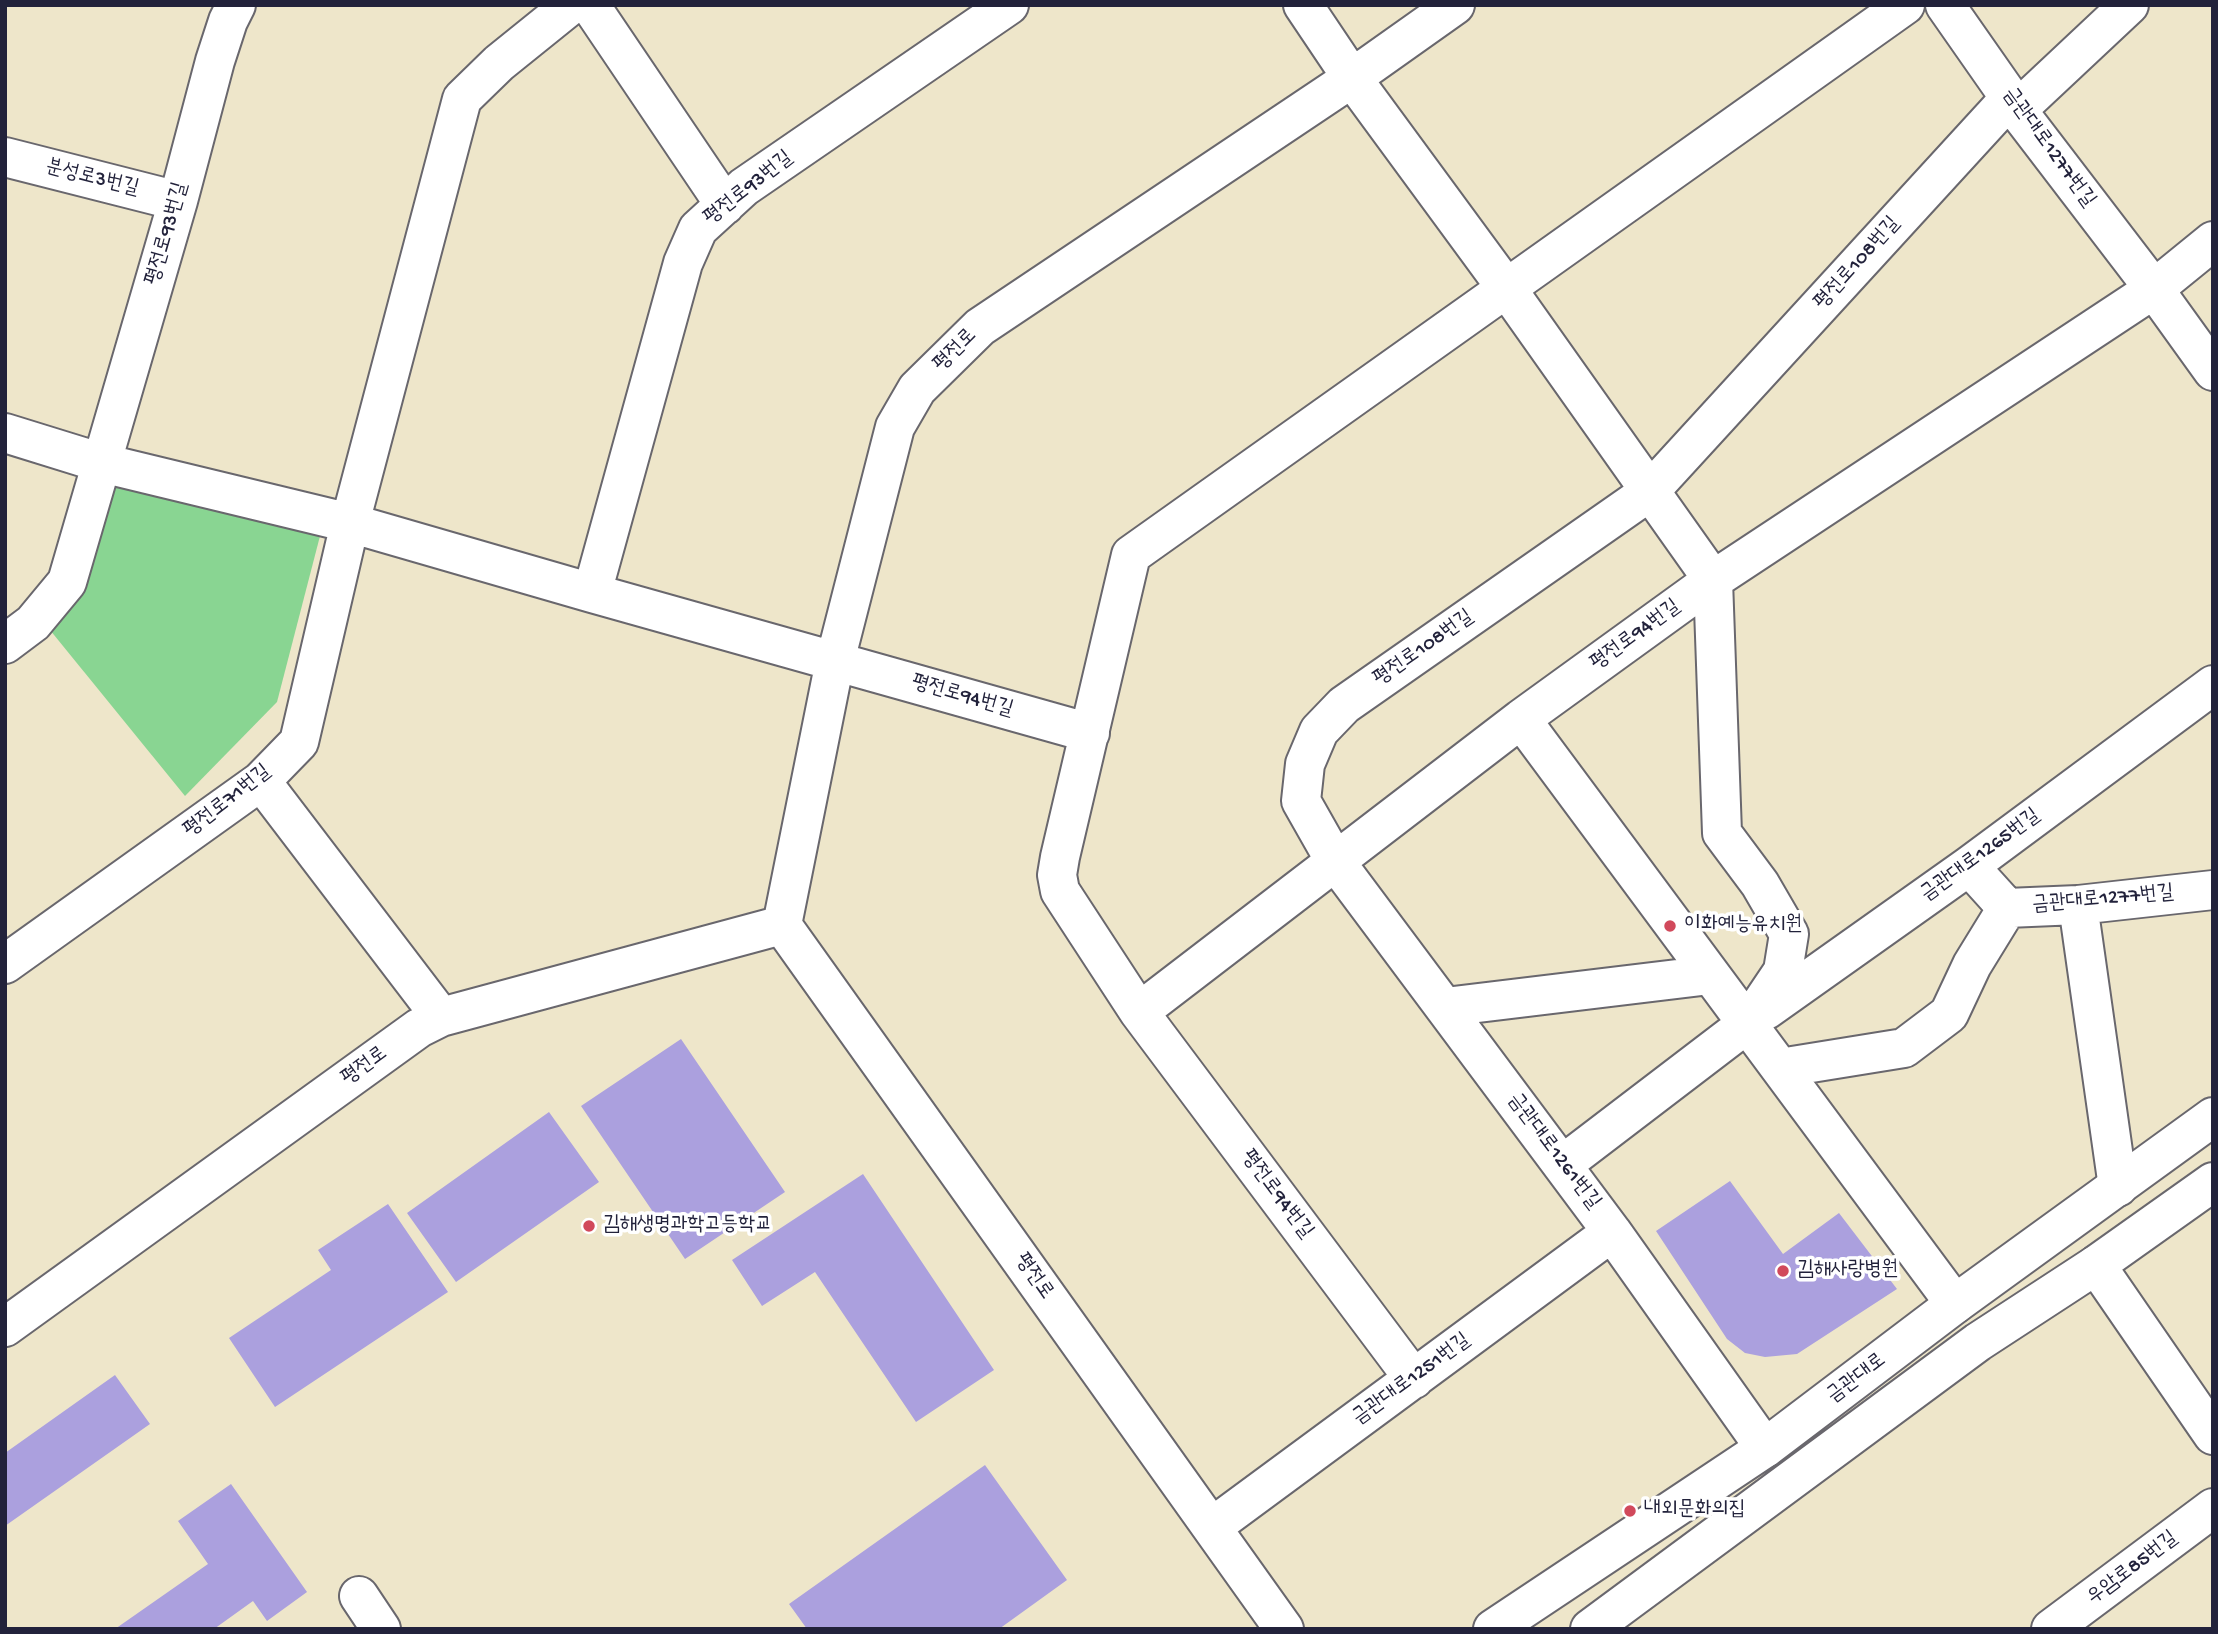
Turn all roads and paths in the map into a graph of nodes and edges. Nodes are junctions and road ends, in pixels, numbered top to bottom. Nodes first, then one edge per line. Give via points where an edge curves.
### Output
1 (236, 5) edge
2 (570, 5) edge
3 (590, 5) edge
4 (1009, 5) edge
5 (1303, 5) edge
6 (1455, 5) edge
7 (1905, 5) edge
8 (1945, 5) edge
9 (2129, 5) edge
10 (1352, 78) junction
11 (2014, 104) junction
12 (5, 158) edge
13 (178, 201) junction
14 (725, 205) junction
15 (2213, 241) edge
16 (1507, 289) junction
17 (2154, 289) junction
18 (2213, 370) edge
19 (5, 433) edge
20 (102, 463) junction
21 (1650, 492) junction
22 (350, 523) junction
23 (1713, 580) junction
24 (592, 593) junction
25 (5, 643) edge
26 (835, 661) junction
27 (2213, 685) edge
28 (1521, 719) junction
29 (1090, 733) junction
30 (261, 781) junction
31 (1335, 861) junction
32 (1969, 866) junction
33 (2213, 890) edge
34 (2078, 905) junction
35 (2007, 908) junction
36 (782, 925) junction
37 (5, 964) edge
38 (1710, 975) junction
39 (1445, 1007) junction
40 (1139, 1012) junction
41 (441, 1017) junction
42 (1748, 1023) junction
43 (1780, 1068) junction
44 (2213, 1117) edge
45 (1562, 1164) junction
46 (2213, 1182) edge
47 (2118, 1187) junction
48 (1612, 1232) junction
49 (2096, 1265) junction
50 (1955, 1304) junction
51 (5, 1327) edge
52 (1413, 1379) junction
53 (2213, 1435) edge
54 (1765, 1448) junction
55 (2213, 1508) edge
56 (1212, 1527) junction
57 (359, 1596) dead end
58 (2076, 1622) edge
59 (380, 1629) edge
60 (1284, 1629) edge
61 (1493, 1629) edge
62 (1590, 1629) edge

1 - 13 street, 평전로93번길 via 215,61
2 - 22 street via 462,99
3 - 14 street
4 - 14 street, 평전로93번길 via 744,187
5 - 10 street
6 - 10 street, 평전로
7 - 16 street
8 - 11 street, 금관대로1277번길
9 - 11 street, 평전로108번길
10 - 16 street
10 - 26 street, 평전로 via 981,327 917,390 895,427
11 - 17 street, 금관대로1277번길
11 - 21 street, 평전로108번길
12 - 13 street, 분성로3번길
13 - 20 street, 평전로93번길
14 - 24 street, 평전로93번길 via 698,229 683,263
15 - 17 street
16 - 21 street
16 - 29 street, 평전로94번길 via 1131,555
17 - 18 street, 금관대로1277번길
17 - 23 street, 평전로94번길
19 - 20 street
20 - 22 street
20 - 25 street via 67,582 33,623
21 - 23 street
21 - 31 street, 평전로108번길 via 1343,705 1320,731 1305,764 1301,802
22 - 24 street
22 - 30 street, 평전로71번길 via 299,741
23 - 28 street, 평전로94번길
23 - 42 street via 1722,833 1789,934 1783,971
24 - 26 street
26 - 29 street, 평전로94번길
26 - 36 street, 평전로
27 - 32 street, 금관대로1265번길
28 - 31 street, 평전로94번길
28 - 38 street
29 - 40 street, 평전로94번길 via 1057,875 1073,914
30 - 37 street, 평전로71번길
30 - 41 street
31 - 39 street, 금관대로1261번길
31 - 40 street, 평전로94번길
32 - 35 street, 금관대로1277번길
32 - 42 street, 금관대로1265번길
33 - 34 street, 금관대로1277번길
34 - 35 street, 금관대로1277번길
34 - 47 street
35 - 43 street via 1949,1014 1904,1048
36 - 41 street, 평전로
36 - 56 street, 평전로
38 - 39 street
38 - 42 street
39 - 45 street, 금관대로1261번길
40 - 52 street, 평전로94번길
41 - 51 street, 평전로 via 419,1028
42 - 43 street
42 - 45 street, 금관대로1265번길
43 - 50 street
44 - 47 street, 금관대로
45 - 48 street, 금관대로1261번길
46 - 49 street, 금관대로
47 - 50 street, 금관대로
48 - 52 street, 금관대로1251번길
48 - 54 street, 금관대로1261번길
49 - 53 street
49 - 62 street, 금관대로 via 1978,1342
50 - 54 street, 금관대로
52 - 56 street, 금관대로1251번길
54 - 61 street, 금관대로
55 - 58 street, 우암로85번길
56 - 60 street, 평전로
57 - 59 street

